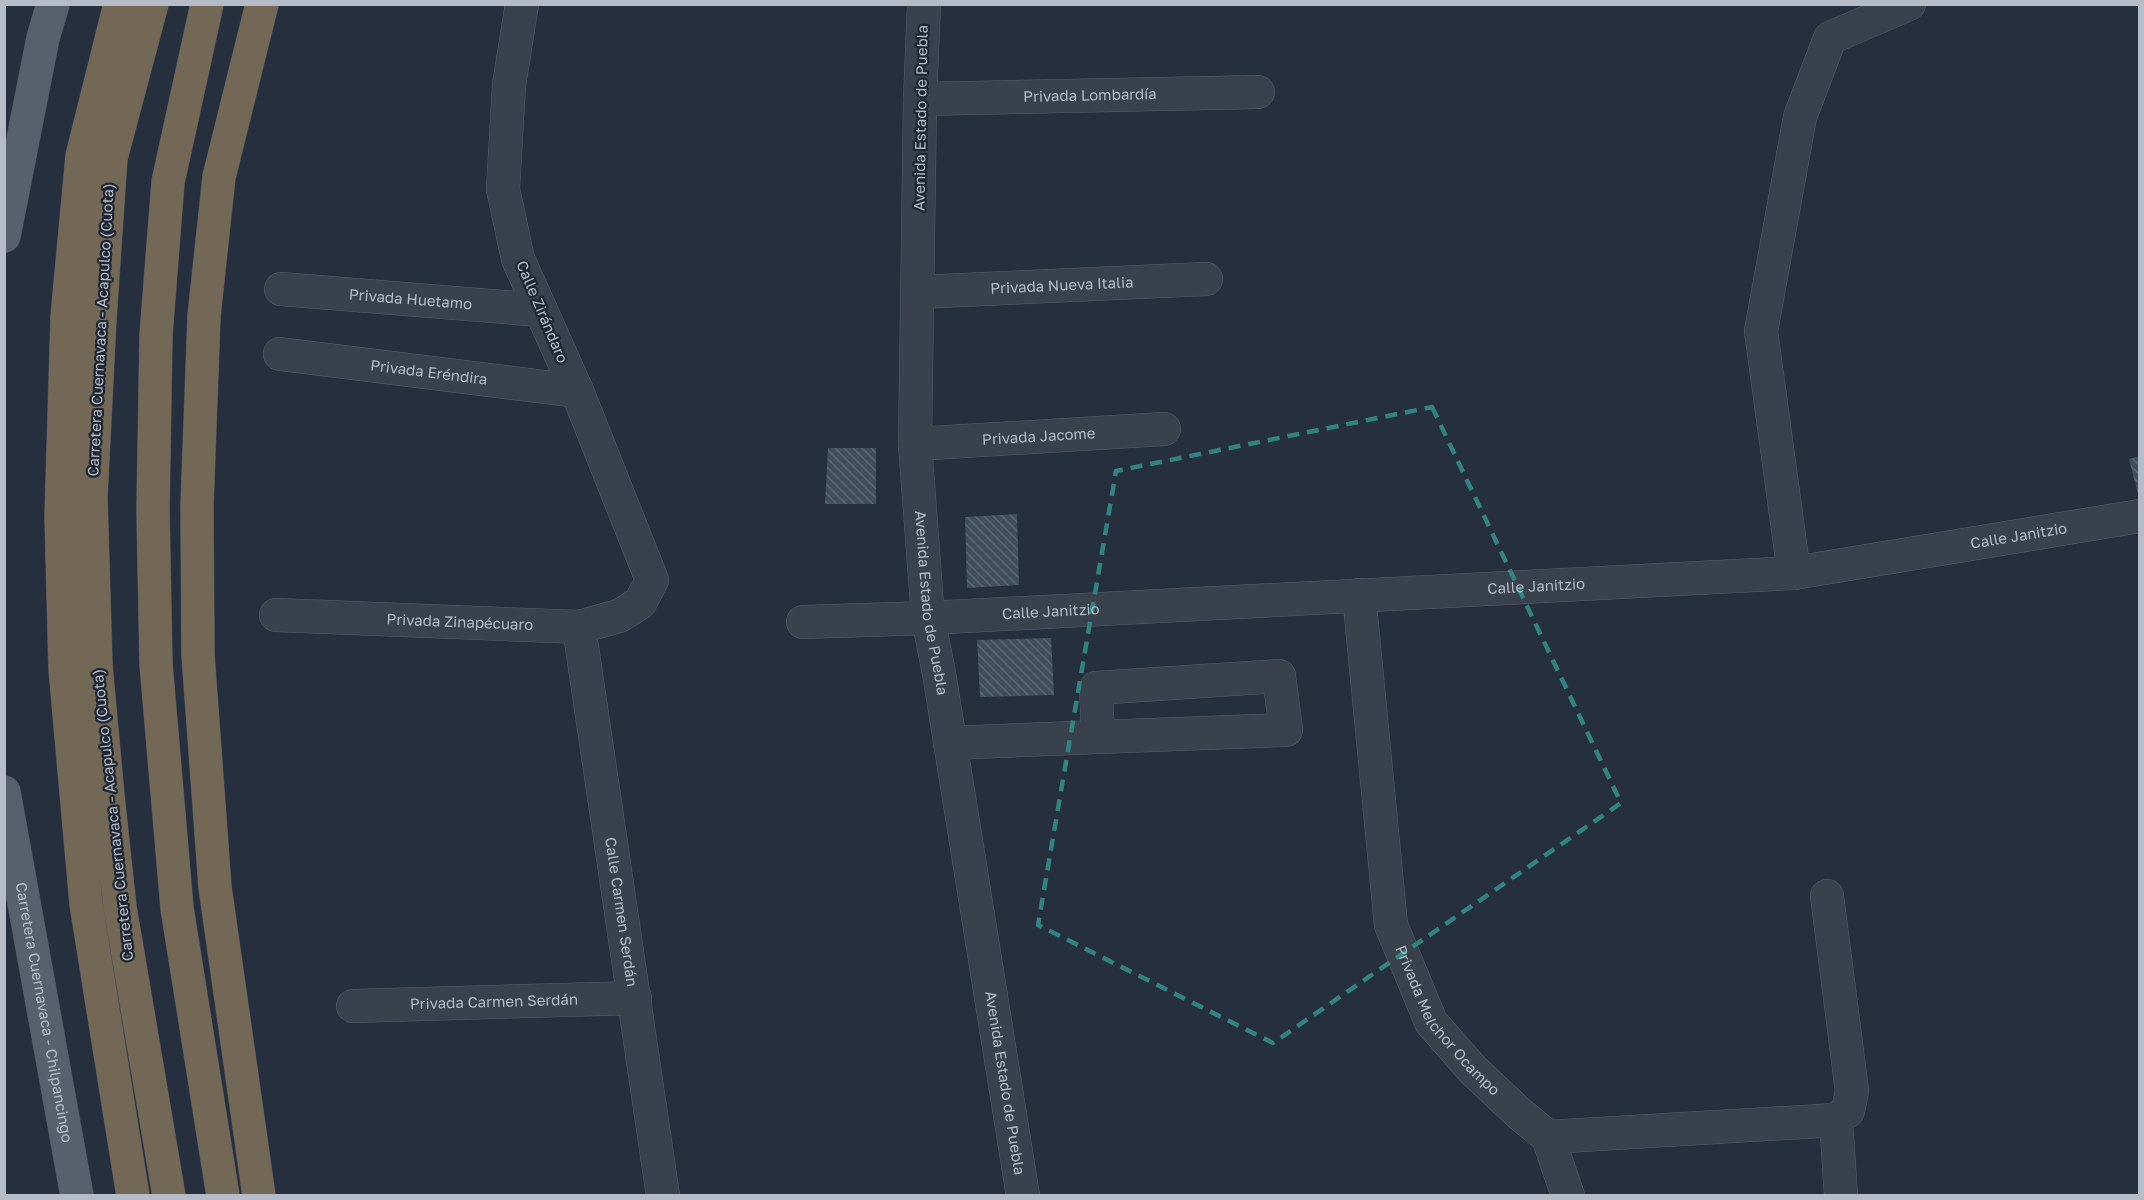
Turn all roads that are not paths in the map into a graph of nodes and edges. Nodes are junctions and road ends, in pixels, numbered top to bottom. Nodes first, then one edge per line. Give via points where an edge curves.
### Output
1 (53, 4) edge
2 (120, 4) edge
3 (152, 4) edge
4 (207, 4) edge
5 (262, 4) edge
6 (522, 4) edge
7 (924, 4) edge
8 (1909, 4) edge
9 (1258, 92) dead end
10 (920, 99) junction
11 (4, 236) edge
12 (1206, 279) dead end
13 (281, 289) dead end
14 (918, 292) junction
15 (541, 310) junction
16 (280, 354) dead end
17 (577, 392) junction
18 (1164, 429) dead end
19 (915, 444) junction
20 (2139, 516) edge
21 (1794, 573) junction
22 (1359, 595) junction
23 (640, 603) joint
24 (276, 615) dead end
25 (928, 618) junction
26 (803, 621) dead end
27 (579, 627) junction
28 (1098, 737) junction
29 (950, 743) junction
30 (4, 792) edge
31 (1827, 896) dead end
32 (635, 998) junction
33 (353, 1006) dead end
34 (1836, 1120) junction
35 (1548, 1137) junction
36 (77, 1196) edge
37 (134, 1196) edge
38 (169, 1196) edge
39 (223, 1196) edge
40 (259, 1196) edge
41 (663, 1196) edge
42 (1023, 1196) edge
43 (1568, 1196) edge
44 (1841, 1196) edge

1 - 11 main road
2 - 37 highway via 82,156 67,317 61,517 65,669 86,904
3 - 38 highway, Carretera Cuernavaca - Acapulco (Cuota) via 111,158 91,497 96,665 120,907
4 - 39 highway via 168,182 156,335 153,522 156,663 176,896
5 - 40 highway via 219,177 204,316 197,506 198,655 215,887
6 - 15 street, Calle Zirándaro via 509,85 503,189 518,259
7 - 10 street, Avenida Estado de Puebla
8 - 21 street via 1830,39 1800,117 1761,331
9 - 10 street, Privada Lombardía
10 - 14 street, Avenida Estado de Puebla
12 - 14 street, Privada Nueva Italia
13 - 15 street, Privada Huetamo
14 - 19 street, Avenida Estado de Puebla
15 - 17 street, Calle Zirándaro
16 - 17 street, Privada Eréndira
17 - 23 street, Calle Zirándaro via 652,579
18 - 19 street, Privada Jacome
19 - 25 street, Avenida Estado de Puebla
20 - 21 street, Calle Janitzio
21 - 22 street, Calle Janitzio
22 - 25 street, Calle Janitzio
22 - 35 street, Privada Melchor Ocampo via 1392,925 1431,1022 1473,1070
23 - 27 street, Privada Zinapécuaro via 619,616
24 - 27 street, Privada Zinapécuaro
25 - 26 street, Calle Janitzio
25 - 29 street, Avenida Estado de Puebla
27 - 32 street, Calle Carmen Serdán
28 - 28 street via 1286,730 1279,676 1096,688
28 - 29 street
29 - 42 street, Avenida Estado de Puebla
30 - 36 main road, Carretera Cuernavaca - Chilpancingo
31 - 34 street via 1852,1091 1848,1111
32 - 33 street, Privada Carmen Serdán
32 - 41 street, Calle Carmen Serdán
34 - 35 street
34 - 44 street
35 - 43 street

